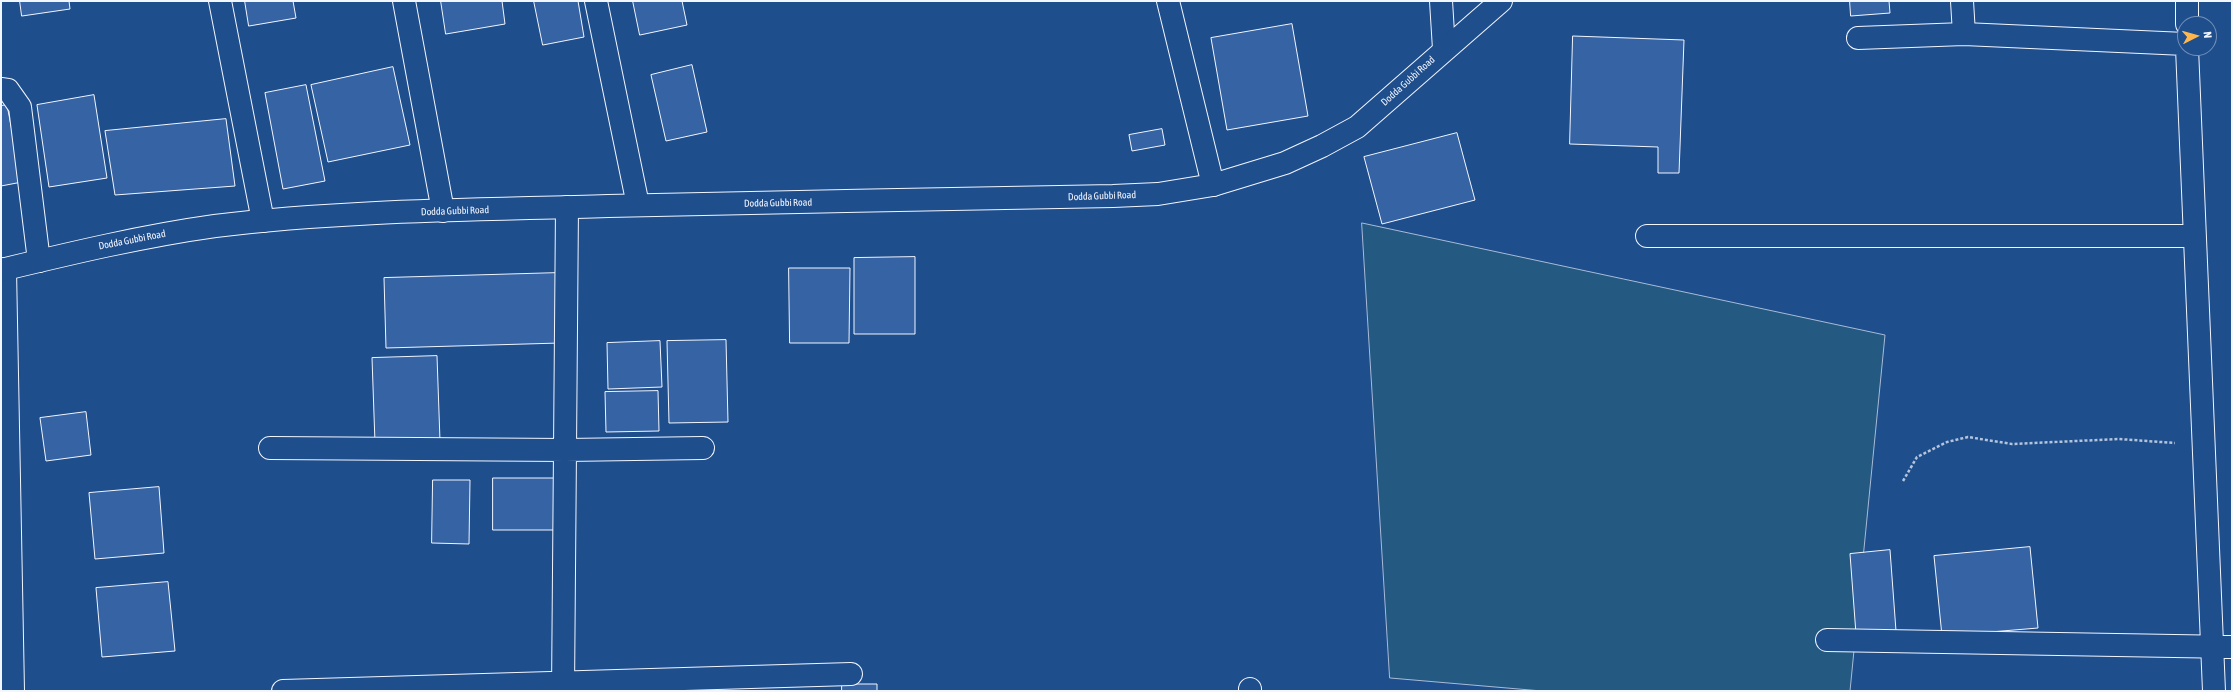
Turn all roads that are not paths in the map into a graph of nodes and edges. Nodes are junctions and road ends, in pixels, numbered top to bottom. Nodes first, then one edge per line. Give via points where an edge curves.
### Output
1 (220, 1) edge
2 (404, 1) edge
3 (596, 1) edge
4 (1168, 1) edge
5 (1441, 1) edge
6 (1501, 1) edge
7 (1962, 1) edge
8 (2187, 1) edge
9 (2187, 16) edge
10 (1964, 34) junction
11 (1858, 38) dead end
12 (2177, 44) edge
13 (1444, 49) junction
14 (2187, 56) edge
15 (1, 89) edge
16 (1213, 185) junction
17 (638, 205) junction
18 (567, 207) junction
19 (443, 211) junction
20 (263, 221) junction
21 (1647, 236) dead end
22 (2194, 236) junction
23 (38, 261) junction
24 (3, 270) edge
25 (270, 448) dead end
26 (703, 448) dead end
27 (566, 450) junction
28 (5, 558) edge
29 (1828, 640) dead end
30 (2222, 647) edge
31 (851, 674) dead end
32 (563, 686) edge
33 (13, 691) edge
34 (283, 691) edge
35 (2214, 691) edge

1 - 20 street
2 - 19 street
3 - 17 street
4 - 16 street
5 - 13 street
6 - 13 street, Dodda Gubbi Road
7 - 10 street
8 - 9 street
10 - 11 street
10 - 12 street
13 - 16 street, Dodda Gubbi Road via 1357,126 1285,163
14 - 22 street
15 - 23 street via 8,90 20,108
16 - 17 street, Dodda Gubbi Road via 1158,194 1113,196
17 - 18 street, Dodda Gubbi Road
18 - 19 street, Dodda Gubbi Road
18 - 27 street
19 - 20 street, Dodda Gubbi Road via 344,214
20 - 23 street, Dodda Gubbi Road via 162,234
21 - 22 street
22 - 30 street via 2204,442
23 - 24 street, Dodda Gubbi Road
24 - 28 street
25 - 27 street
26 - 27 street
27 - 32 street
28 - 33 street
29 - 30 street
30 - 35 street
31 - 32 street
32 - 34 street

